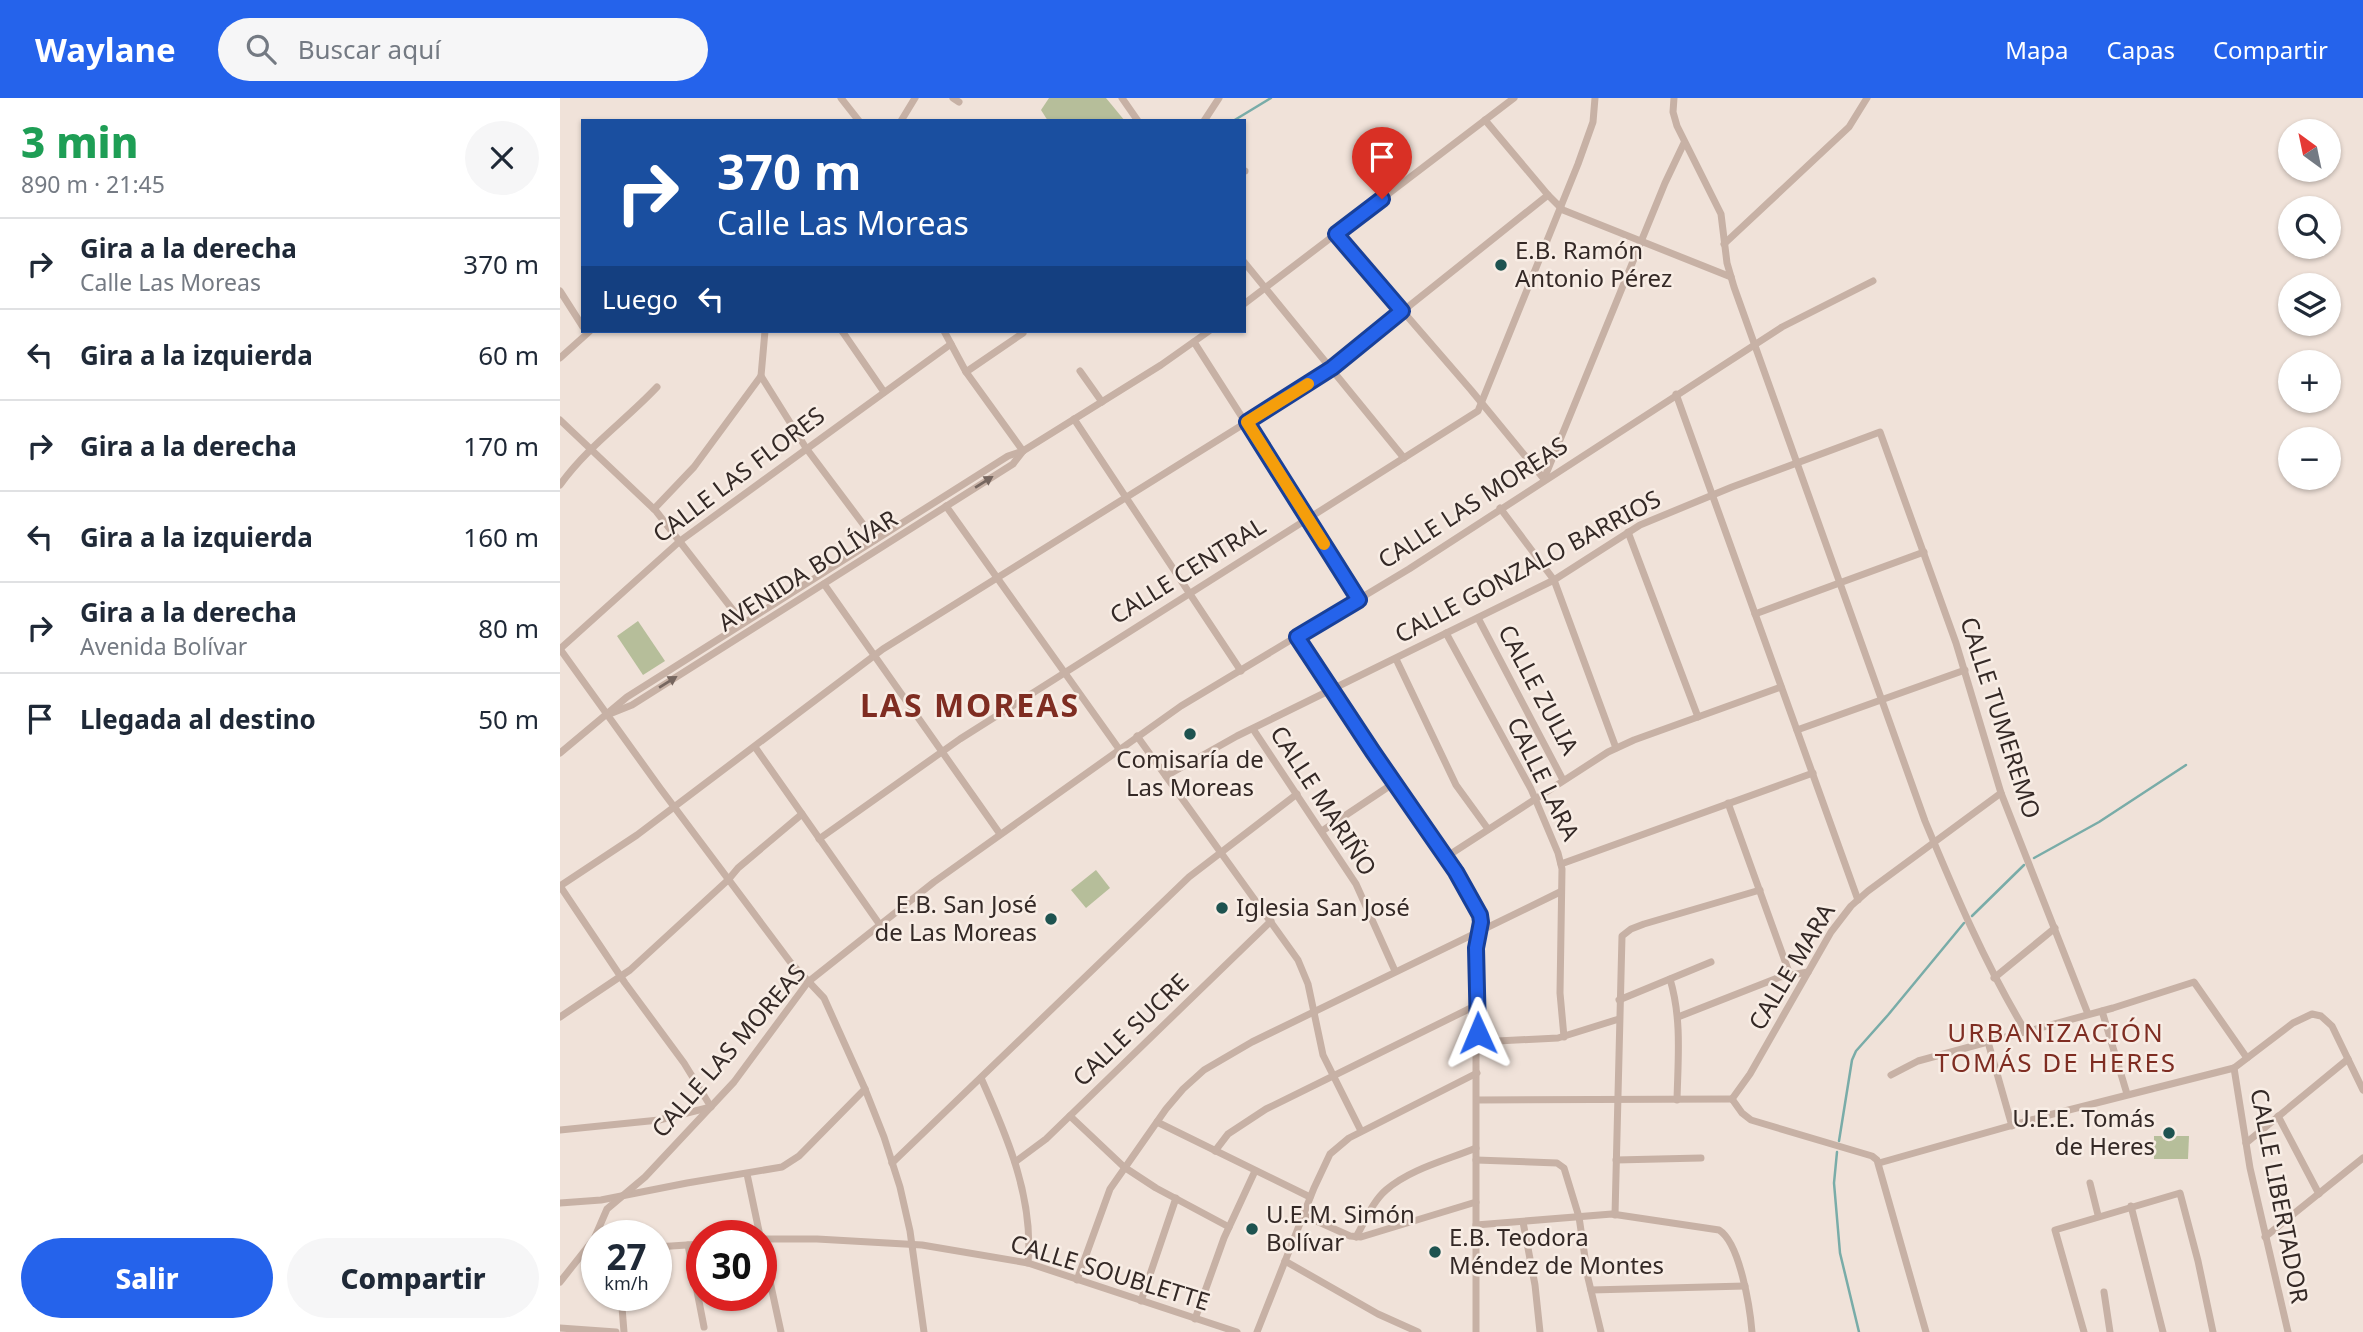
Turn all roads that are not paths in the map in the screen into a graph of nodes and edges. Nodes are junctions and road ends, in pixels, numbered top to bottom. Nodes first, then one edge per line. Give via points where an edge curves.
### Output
1 (841, 98) edge
2 (915, 98) edge
3 (1122, 98) edge
4 (1219, 98) edge
5 (1514, 98) edge
6 (1595, 98) edge
7 (1674, 98) edge
8 (1867, 98) edge
9 (857, 119) edge
10 (902, 119) edge
11 (1137, 119) edge
12 (1206, 119) edge
13 (1485, 120) junction
14 (1684, 143) junction
15 (1548, 195) junction
16 (1561, 208) junction
17 (1336, 234) junction
18 (1642, 242) junction
19 (1724, 244) junction
20 (1246, 265) edge
21 (1731, 277) junction
22 (1873, 281) dead end
23 (1264, 289) junction
24 (560, 291) edge
25 (1246, 302) edge
26 (1402, 311) junction
27 (581, 323) edge
28 (584, 333) edge
29 (765, 333) edge
30 (843, 333) edge
31 (945, 333) edge
32 (1022, 333) edge
33 (1206, 333) edge
34 (1194, 342) junction
35 (951, 344) junction
36 (1755, 344) junction
37 (560, 358) edge
38 (1332, 368) junction
39 (1080, 370) dead end
40 (966, 372) junction
41 (761, 376) junction
42 (657, 387) dead end
43 (884, 392) junction
44 (1676, 394) junction
45 (1102, 402) junction
46 (1482, 404) junction
47 (1074, 419) junction
48 (560, 420) edge
49 (1247, 422) junction
50 (1880, 432) joint
51 (590, 448) junction
52 (806, 448) junction
53 (1023, 451) junction
54 (1404, 458) junction
55 (1797, 463) junction
56 (1544, 479) junction
57 (560, 485) edge
58 (1713, 495) junction
59 (1125, 497) junction
60 (946, 506) junction
61 (1500, 508) junction
62 (654, 509) junction
63 (1308, 518) junction
64 (1628, 532) junction
65 (874, 540) junction
66 (680, 541) junction
67 (1924, 552) junction
68 (996, 577) junction
69 (1554, 580) junction
70 (1840, 583) junction
71 (824, 584) junction
72 (1189, 594) junction
73 (1359, 600) junction
74 (1755, 614) junction
75 (1478, 618) junction
76 (743, 624) junction
77 (1446, 633) junction
78 (1297, 637) junction
79 (560, 649) edge
80 (874, 655) junction
81 (1396, 659) junction
82 (1965, 670) junction
83 (1241, 671) junction
84 (1063, 673) junction
85 (1781, 687) junction
86 (1332, 690) junction
87 (1882, 700) junction
88 (608, 715) junction
89 (1698, 717) junction
90 (1253, 729) junction
91 (1797, 730) junction
92 (1137, 736) junction
93 (755, 747) junction
94 (1616, 748) junction
95 (1119, 749) junction
96 (943, 751) junction
97 (560, 753) edge
98 (1813, 773) junction
99 (1166, 776) junction
100 (1563, 780) junction
101 (1394, 783) junction
102 (2001, 793) junction
103 (1297, 794) junction
104 (1534, 799) junction
105 (1728, 803) junction
106 (674, 807) junction
107 (802, 814) junction
108 (1488, 830) junction
109 (1322, 831) junction
110 (1000, 834) junction
111 (819, 839) junction
112 (1934, 842) junction
113 (1220, 851) junction
114 (1446, 857) junction
115 (1561, 863) junction
116 (728, 880) junction
117 (560, 886) edge
118 (1759, 890) junction
119 (1560, 892) junction
120 (1858, 900) junction
121 (1271, 921) junction
122 (880, 925) junction
123 (2055, 928) junction
124 (1479, 931) junction
125 (1711, 962) dead end
126 (1395, 971) junction
127 (1808, 972) junction
128 (1790, 975) junction
129 (621, 976) junction
130 (1994, 978) junction
131 (1670, 979) junction
132 (808, 982) junction
133 (1619, 1000) junction
134 (1477, 1004) junction
135 (1314, 1011) junction
136 (2102, 1011) junction
137 (2088, 1014) junction
138 (560, 1017) edge
139 (1678, 1017) junction
140 (1619, 1019) junction
141 (2025, 1032) junction
142 (1564, 1037) junction
143 (1478, 1042) junction
144 (1988, 1042) junction
145 (2247, 1058) junction
146 (2348, 1059) junction
147 (2234, 1068) junction
148 (1477, 1073) junction
149 (1891, 1075) dead end
150 (1332, 1076) junction
151 (981, 1078) junction
152 (865, 1089) junction
153 (2363, 1090) edge
154 (2127, 1094) junction
155 (1732, 1099) junction
156 (1477, 1100) junction
157 (1677, 1100) junction
158 (1618, 1101) junction
159 (711, 1107) junction
160 (1070, 1116) junction
161 (2278, 1116) junction
162 (1157, 1122) junction
163 (2012, 1126) junction
164 (560, 1130) edge
165 (1361, 1131) junction
166 (2246, 1143) junction
167 (1476, 1147) junction
168 (1216, 1152) junction
169 (1701, 1158) dead end
170 (2363, 1158) edge
171 (1476, 1160) junction
172 (1616, 1160) junction
173 (1015, 1161) junction
174 (892, 1163) junction
175 (1879, 1163) junction
176 (1124, 1167) junction
177 (1255, 1171) junction
178 (747, 1174) junction
179 (2090, 1183) dead end
180 (2319, 1194) junction
181 (620, 1196) junction
182 (1310, 1197) junction
183 (1176, 1198) junction
184 (1476, 1202) junction
185 (560, 1203) edge
186 (2132, 1206) junction
187 (1303, 1215) junction
188 (1615, 1215) junction
189 (2098, 1215) junction
190 (1579, 1216) junction
191 (603, 1220) edge
192 (757, 1220) edge
193 (1523, 1222) junction
194 (1476, 1225) junction
195 (1230, 1227) junction
196 (1356, 1237) junction
197 (2265, 1237) junction
198 (777, 1238) edge
199 (912, 1244) junction
200 (581, 1258) edge
201 (1284, 1261) junction
202 (1028, 1263) junction
203 (1077, 1280) junction
204 (560, 1282) edge
205 (1745, 1286) junction
206 (1591, 1290) junction
207 (2104, 1292) dead end
208 (1141, 1301) junction
209 (622, 1311) edge
210 (701, 1311) edge
211 (777, 1311) edge
212 (1195, 1319) junction
213 (704, 1327) dead end
214 (560, 1328) edge
215 (616, 1332) edge
216 (624, 1332) edge
217 (781, 1332) edge
218 (924, 1332) edge
219 (1237, 1332) edge
220 (1257, 1332) edge
221 (1418, 1332) edge
222 (1476, 1332) edge
223 (1540, 1332) edge
224 (1601, 1332) edge
225 (1752, 1332) edge
226 (1926, 1332) edge
227 (2084, 1332) edge
228 (2110, 1332) edge
229 (2163, 1332) edge
230 (2213, 1332) edge
231 (2288, 1332) edge

1 - 9 street
2 - 10 street
3 - 11 street
4 - 12 street
5 - 13 street
6 - 16 street, CALLE CENTRAL via 1591,128
7 - 14 street via 1674,119
8 - 19 street via 1849,127
13 - 15 street
13 - 17 street
14 - 18 street
14 - 19 street via 1720,210
15 - 16 street
15 - 26 street
16 - 18 street
16 - 46 street, CALLE CENTRAL
17 - 23 street
17 - 26 street
18 - 21 street
18 - 56 street
19 - 21 street
20 - 23 street
21 - 36 street
22 - 36 street, CALLE LAS MOREAS
23 - 25 street
23 - 38 street
24 - 27 street
26 - 38 street
26 - 46 street
28 - 37 street
29 - 41 street
30 - 43 street
31 - 35 street
32 - 40 street
33 - 34 street, AVENIDA BOLÍVAR
34 - 45 street, AVENIDA BOLÍVAR
34 - 49 street
35 - 40 street
35 - 43 street, CALLE LAS FLORES
36 - 44 street, CALLE LAS MOREAS
36 - 55 street
38 - 49 street
38 - 54 street
39 - 45 street
40 - 53 street
41 - 52 street
41 - 62 street via 690,473
42 - 51 street
43 - 52 street, CALLE LAS FLORES
44 - 56 street, CALLE LAS MOREAS
44 - 58 street
45 - 47 street, AVENIDA BOLÍVAR
46 - 54 street, CALLE CENTRAL
46 - 56 street
47 - 53 street, AVENIDA BOLÍVAR
47 - 59 street
48 - 51 street
49 - 59 street
49 - 63 street
50 - 55 street, CALLE GONZALO BARRIOS
50 - 67 street, CALLE TUMEREMO
51 - 57 street
51 - 62 street
52 - 65 street
52 - 66 street, CALLE LAS FLORES
60 -> 53 street, AVENIDA BOLÍVAR via 1013,464
53 - 65 street, AVENIDA BOLÍVAR
54 - 63 street, CALLE CENTRAL
55 - 58 street, CALLE GONZALO BARRIOS
55 - 70 street
56 - 61 street, CALLE LAS MOREAS
58 - 64 street, CALLE GONZALO BARRIOS
58 - 74 street
59 - 68 street
59 - 72 street
60 - 68 street
60 - 71 street, AVENIDA BOLÍVAR
61 - 69 street
61 - 73 street, CALLE LAS MOREAS
62 - 66 street
63 - 72 street, CALLE CENTRAL
63 - 73 street
64 - 69 street, CALLE GONZALO BARRIOS
64 - 89 street
65 - 76 street, AVENIDA BOLÍVAR
66 - 76 street
66 - 79 street, CALLE LAS FLORES
67 - 70 street
67 - 82 street, CALLE TUMEREMO
68 - 80 street
68 - 84 street
69 - 75 street, CALLE GONZALO BARRIOS
69 - 94 street
70 - 74 street
70 - 87 street
71 - 80 street
88 -> 71 street, AVENIDA BOLÍVAR via 632,705
72 - 83 street
72 - 84 street, CALLE CENTRAL
73 - 78 street, CALLE LAS MOREAS
74 - 85 street
75 - 77 street, CALLE GONZALO BARRIOS
75 - 100 street, CALLE ZULIA
76 - 88 street, AVENIDA BOLÍVAR via 627,697
77 - 81 street, CALLE GONZALO BARRIOS
77 - 104 street, CALLE LARA
78 - 83 street, CALLE LAS MOREAS
78 - 86 street
79 - 88 street
80 - 93 street
80 - 96 street
81 - 86 street, CALLE GONZALO BARRIOS
81 - 108 street via 1456,785
82 - 87 street
82 - 102 street, CALLE TUMEREMO
83 - 92 street, CALLE LAS MOREAS
84 - 95 street
84 - 96 street, CALLE CENTRAL
85 - 89 street
85 - 91 street
86 - 90 street, CALLE GONZALO BARRIOS
86 - 101 street
87 - 91 street
87 - 112 street
88 - 97 street, AVENIDA BOLÍVAR
88 - 106 street
89 - 94 street
90 - 99 street, CALLE GONZALO BARRIOS
90 - 103 street, CALLE MARIÑO
91 - 98 street
92 - 95 street, CALLE LAS MOREAS
92 - 99 street
93 - 106 street
93 - 107 street
94 - 100 street
95 - 110 street, CALLE LAS MOREAS
96 - 110 street
96 - 111 street, CALLE CENTRAL
98 - 105 street
98 - 120 street
99 - 113 street
100 - 104 street
101 - 109 street
101 - 114 street
102 - 112 street, CALLE MARA
102 - 123 street, CALLE TUMEREMO
103 - 109 street, CALLE MARIÑO
103 - 113 street
104 - 108 street
104 - 115 street, CALLE LARA
105 - 115 street
105 - 118 street
106 - 116 street
106 - 117 street
107 - 111 street
107 - 116 street
108 - 114 street
109 - 126 street, CALLE MARIÑO via 1362,894
110 - 122 street, CALLE LAS MOREAS
111 - 122 street
112 - 120 street, CALLE MARA
112 - 130 street
113 - 121 street
113 - 151 street
114 - 124 street via 1481,918
115 - 119 street, CALLE LARA
116 - 129 street
116 - 132 street
117 - 129 street
118 - 128 street
118 - 133 street via 1627,931 1620,944
119 - 124 street
119 - 142 street, CALLE LARA
120 - 127 street, CALLE MARA via 1831,932
121 - 135 street via 1304,972
121 - 160 street, CALLE SUCRE
122 - 132 street, CALLE LAS MOREAS
123 - 130 street
123 - 137 street, CALLE TUMEREMO
124 - 126 street
124 - 134 street
125 - 131 street
126 - 135 street
127 - 128 street
127 - 155 street, CALLE MARA
128 - 139 street
129 - 138 street
129 - 159 street
130 - 141 street
131 - 133 street
131 - 139 street
132 - 152 street via 824,998
132 - 159 street, CALLE LAS MOREAS
133 - 140 street
134 - 143 street
134 - 150 street
135 - 150 street via 1317,1035
135 - 162 street via 1204,1070
136 - 137 street
136 - 145 street via 2194,982
136 - 154 street
137 - 141 street
139 - 157 street
140 - 142 street
140 - 158 street
141 - 144 street
142 - 143 street
143 - 148 street
144 - 149 street via 1918,1061
144 - 163 street
145 - 146 street via 2312,1014 2332,1026
145 - 147 street
146 - 153 street
146 - 161 street
147 - 154 street
147 - 166 street, CALLE LIBERTADOR
148 - 156 street
148 - 165 street
150 - 165 street
150 - 168 street via 1251,1118 1228,1134
151 - 173 street
151 - 174 street
152 - 174 street
152 - 178 street via 792,1162
154 - 163 street
155 - 157 street
155 - 175 street via 1751,1120 1872,1156
156 - 158 street
156 - 167 street
157 - 158 street
158 - 172 street
159 - 164 street via 659,1120
159 - 181 street, CALLE LAS MOREAS via 645,1177
160 - 173 street, CALLE SUCRE
160 - 176 street
161 - 166 street
161 - 180 street
162 - 168 street
162 - 176 street
163 - 175 street
165 - 182 street via 1330,1154
166 - 197 street, CALLE LIBERTADOR
167 - 171 street
167 - 196 street via 1386,1190
168 - 177 street
169 - 172 street
170 - 180 street
171 - 184 street
171 - 190 street via 1561,1165
172 - 188 street
173 - 202 street via 1028,1229
174 - 199 street
175 - 226 street
176 - 183 street
176 - 203 street via 1107,1196
177 - 182 street
177 - 195 street
178 - 181 street
178 - 192 street
179 - 189 street
180 - 197 street
181 - 185 street
181 - 191 street, CALLE LAS MOREAS
182 - 187 street
183 - 195 street
183 - 208 street
184 - 194 street
184 - 196 street
186 - 189 street
186 - 229 street
186 - 230 street via 2180,1193
187 - 196 street
187 - 201 street
188 - 190 street
188 - 205 street via 1722,1231
189 - 227 street via 2055,1230
190 - 193 street
190 - 206 street
193 - 194 street
193 - 223 street
194 - 222 street
195 - 212 street
197 - 231 street, CALLE LIBERTADOR
198 - 199 street, CALLE SOUBLETTE
199 - 202 street, CALLE SOUBLETTE
199 - 218 street
200 - 204 street, CALLE LAS MOREAS
201 - 220 street
201 - 221 street
202 - 203 street, CALLE SOUBLETTE
203 - 208 street, CALLE SOUBLETTE
205 - 206 street
205 - 225 street
206 - 224 street
207 - 228 street
208 - 212 street, CALLE SOUBLETTE
209 - 216 street
210 - 213 street
211 - 217 street
212 - 219 street, CALLE SOUBLETTE
214 - 215 street

